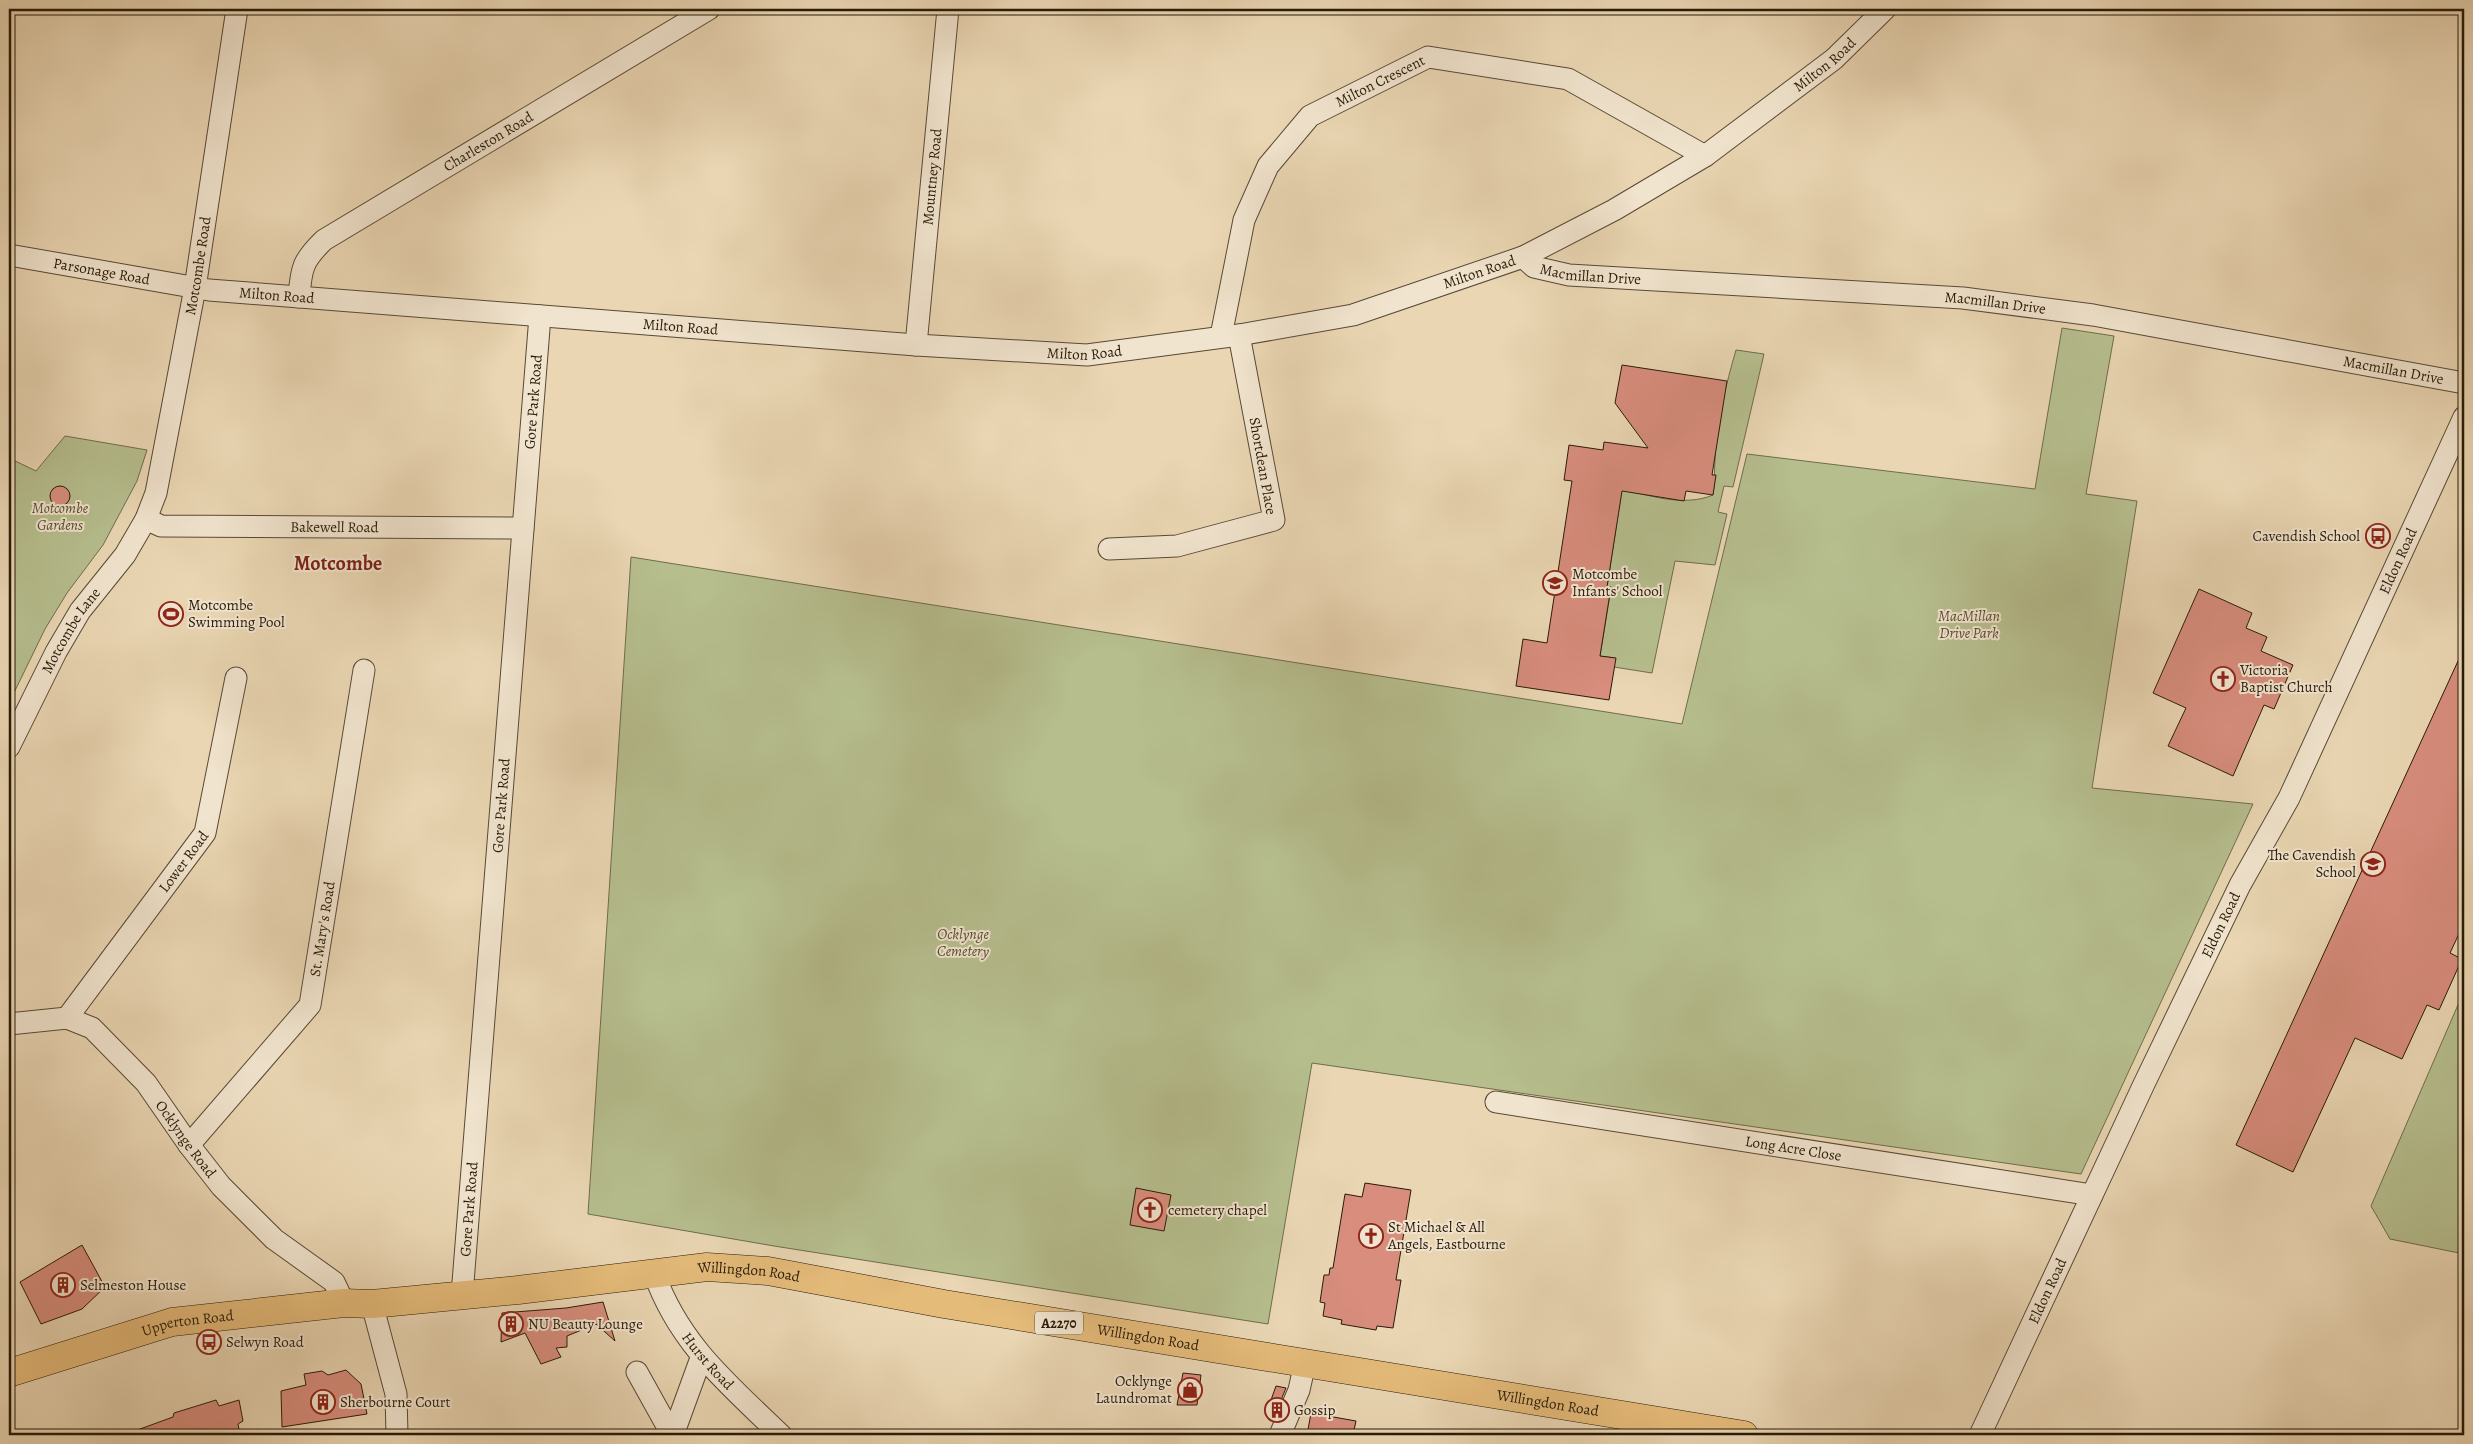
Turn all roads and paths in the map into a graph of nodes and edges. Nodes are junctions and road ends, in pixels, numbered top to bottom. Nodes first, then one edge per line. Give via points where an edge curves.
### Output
1 (237, 9) edge
2 (709, 9) edge
3 (948, 9) edge
4 (1885, 9) edge
5 (1705, 156) junction
6 (9, 255) edge
7 (1523, 257) junction
8 (195, 288) junction
9 (299, 297) junction
10 (540, 316) junction
11 (1230, 335) junction
12 (916, 345) junction
13 (2464, 383) edge
14 (2464, 417) edge
15 (146, 520) junction
16 (523, 528) junction
17 (1108, 549) dead end
18 (364, 670) dead end
19 (236, 678) dead end
20 (9, 748) edge
21 (67, 1018) junction
22 (9, 1024) edge
23 (1496, 1102) dead end
24 (189, 1145) junction
25 (2092, 1195) junction
26 (654, 1273) junction
27 (462, 1295) junction
28 (344, 1303) junction
29 (372, 1304) junction
30 (701, 1358) junction
31 (1305, 1363) junction
32 (637, 1372) dead end
33 (9, 1373) edge
34 (397, 1435) edge
35 (672, 1435) edge
36 (780, 1435) edge
37 (1280, 1435) edge
38 (1744, 1435) edge
39 (1980, 1435) edge

1 - 8 street, Motcombe Road
2 - 9 street, Charleston Road via 324,240 307,256
3 - 12 street, Mountney Road
4 - 5 street, Milton Road via 1834,59
5 - 7 street, Milton Road via 1614,210
5 - 11 street, Milton Crescent via 1568,79 1428,58 1310,116 1268,166 1244,220
6 - 8 street, Parsonage Road
7 - 11 street, Milton Road via 1353,316
7 - 13 street, Macmillan Drive via 1534,267 1569,275 1973,299 2093,316
8 - 9 street, Milton Road
8 - 15 street, Motcombe Road via 156,493
9 - 10 street, Milton Road
10 - 12 street, Milton Road
10 - 16 street, Gore Park Road
11 - 12 street, Milton Road via 1087,355
11 - 17 street, Shortdean Place via 1274,520 1177,546
14 - 25 street, Eldon Road via 2289,798 2240,886
15 - 16 street, Bakewell Road via 161,526
15 - 20 street, Motcombe Lane via 124,555 80,611
16 - 27 street, Gore Park Road
18 - 24 street, St. Mary's Road via 310,1005
19 - 21 street, Lower Road via 205,834
21 - 22 street, Ocklynge Road
21 - 24 street, Ocklynge Road via 92,1028 146,1082
23 - 25 street, Long Acre Close
24 - 28 street, Ocklynge Road via 221,1186 274,1239 334,1282
25 - 39 street, Eldon Road
26 - 27 main road, Willingdon Road / A2270
26 - 30 street, Hurst Road via 677,1324
26 - 31 main road, Willingdon Road / A2270 via 707,1267 768,1271 944,1304
27 - 29 main road, Willingdon Road / A2270
28 - 29 main road, Upperton Road / A2270
28 - 33 main road, Upperton Road / A2270 via 172,1322
29 - 34 street via 396,1394
30 - 35 street
30 - 36 street, Hurst Road
31 - 37 street via 1299,1390
31 - 38 main road, Willingdon Road / A2270
32 - 35 street

